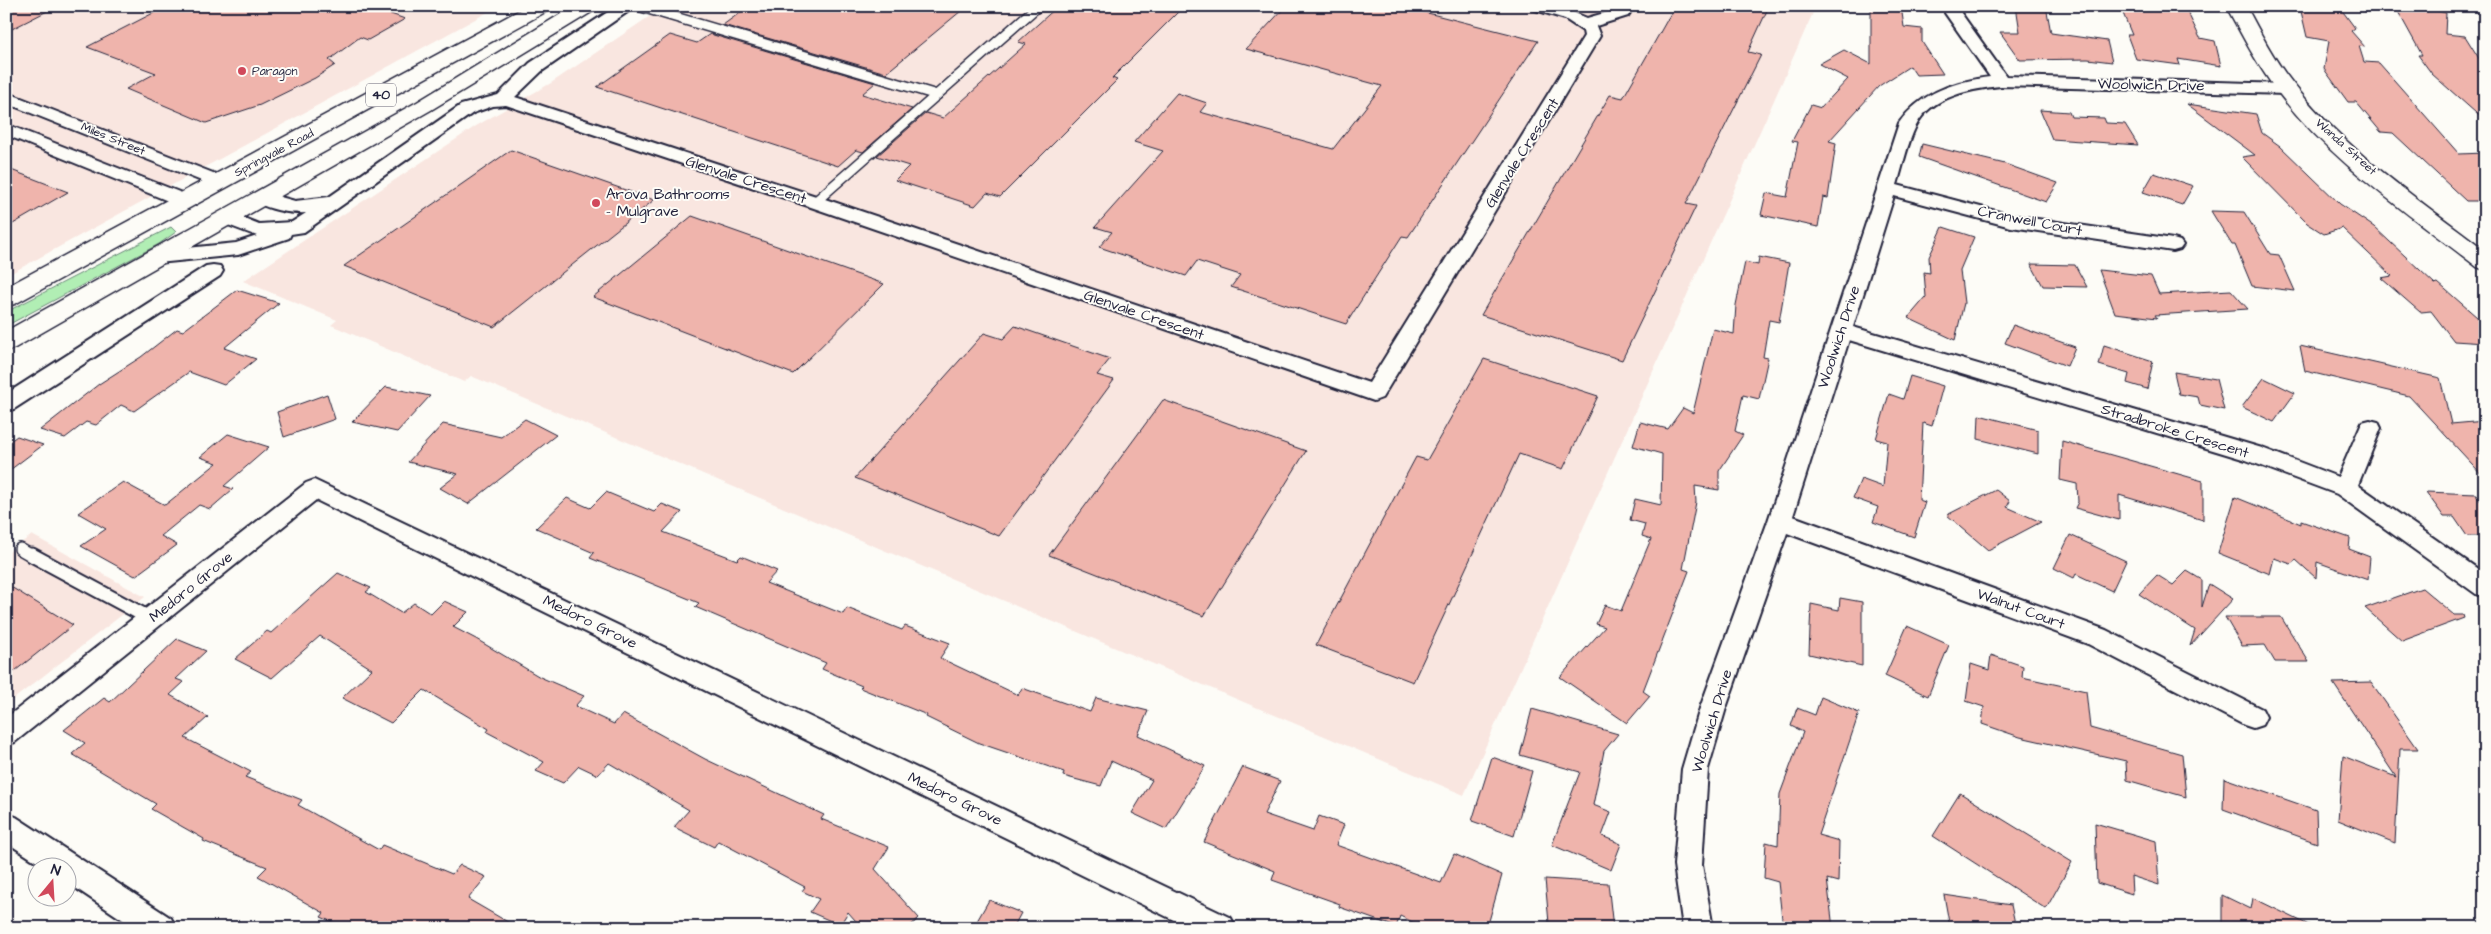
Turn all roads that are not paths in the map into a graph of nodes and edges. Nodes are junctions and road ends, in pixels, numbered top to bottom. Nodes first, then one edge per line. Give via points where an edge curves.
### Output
1 (542, 6) edge
2 (588, 6) edge
3 (628, 6) edge
4 (638, 6) edge
5 (1038, 6) edge
6 (1538, 6) edge
7 (1953, 6) edge
8 (2236, 6) edge
9 (1622, 13) dead end
10 (1585, 24) junction
11 (2001, 81) junction
12 (2286, 89) junction
13 (937, 95) junction
14 (6, 97) edge
15 (503, 100) junction
16 (6, 129) edge
17 (118, 140) junction
18 (83, 160) junction
19 (220, 182) junction
20 (1889, 189) junction
21 (341, 197) junction
22 (262, 198) junction
23 (185, 201) junction
24 (815, 202) junction
25 (227, 218) junction
26 (297, 228) junction
27 (2173, 245) dead end
28 (158, 257) junction
29 (2485, 262) edge
30 (213, 271) dead end
31 (6, 298) edge
32 (1840, 330) junction
33 (6, 342) edge
34 (6, 404) edge
35 (2370, 428) dead end
36 (2345, 488) junction
37 (1780, 521) junction
38 (20, 549) dead end
39 (2485, 587) edge
40 (151, 619) junction
41 (2254, 717) dead end
42 (6, 734) edge
43 (6, 826) edge
44 (161, 928) edge
45 (1221, 928) edge
46 (1698, 928) edge

1 - 19 main road, Springvale Road / 40
2 - 22 main road, 40 via 424,106
3 - 15 street via 536,67
4 - 13 lane
5 - 13 lane
6 - 10 street via 1563,12
7 - 11 street via 1953,13
8 - 12 main road, Wanda Street
9 - 10 street
10 - 24 street, Glenvale Crescent via 1593,32 1590,40 1374,393
11 - 12 street, Woolwich Drive
11 - 20 street, Woolwich Drive via 1965,85 1927,103 1908,123
12 - 29 main road, Wanda Street via 2358,161
13 - 24 lane
14 - 17 street, Miles Street
15 - 21 street via 467,109
15 - 24 street, Glenvale Crescent
16 - 18 street
17 - 18 street
17 - 19 street, Miles Street
18 - 23 street
19 - 22 main road
19 - 23 main road, Springvale Road / 40
20 - 27 street, Cranwell Court via 2011,221
20 - 32 street, Woolwich Drive
21 - 22 street via 312,207 294,208
21 - 26 street
22 - 25 main road, 40
23 - 25 main road
23 - 31 main road, Springvale Road / 40
25 - 26 street via 257,230
25 - 28 main road, 40
26 - 28 street via 247,247
28 - 33 main road, 40
30 - 34 street
32 - 36 street, Stradbroke Crescent via 2254,454
32 - 37 street, Woolwich Drive
35 - 36 street
36 - 39 street, Stradbroke Crescent
37 - 41 street, Walnut Court via 2097,637
37 - 46 street, Woolwich Drive via 1713,708 1695,769 1688,865
38 - 40 lane
40 - 42 street, Medoro Grove
40 - 45 street, Medoro Grove via 314,488
43 - 44 street

